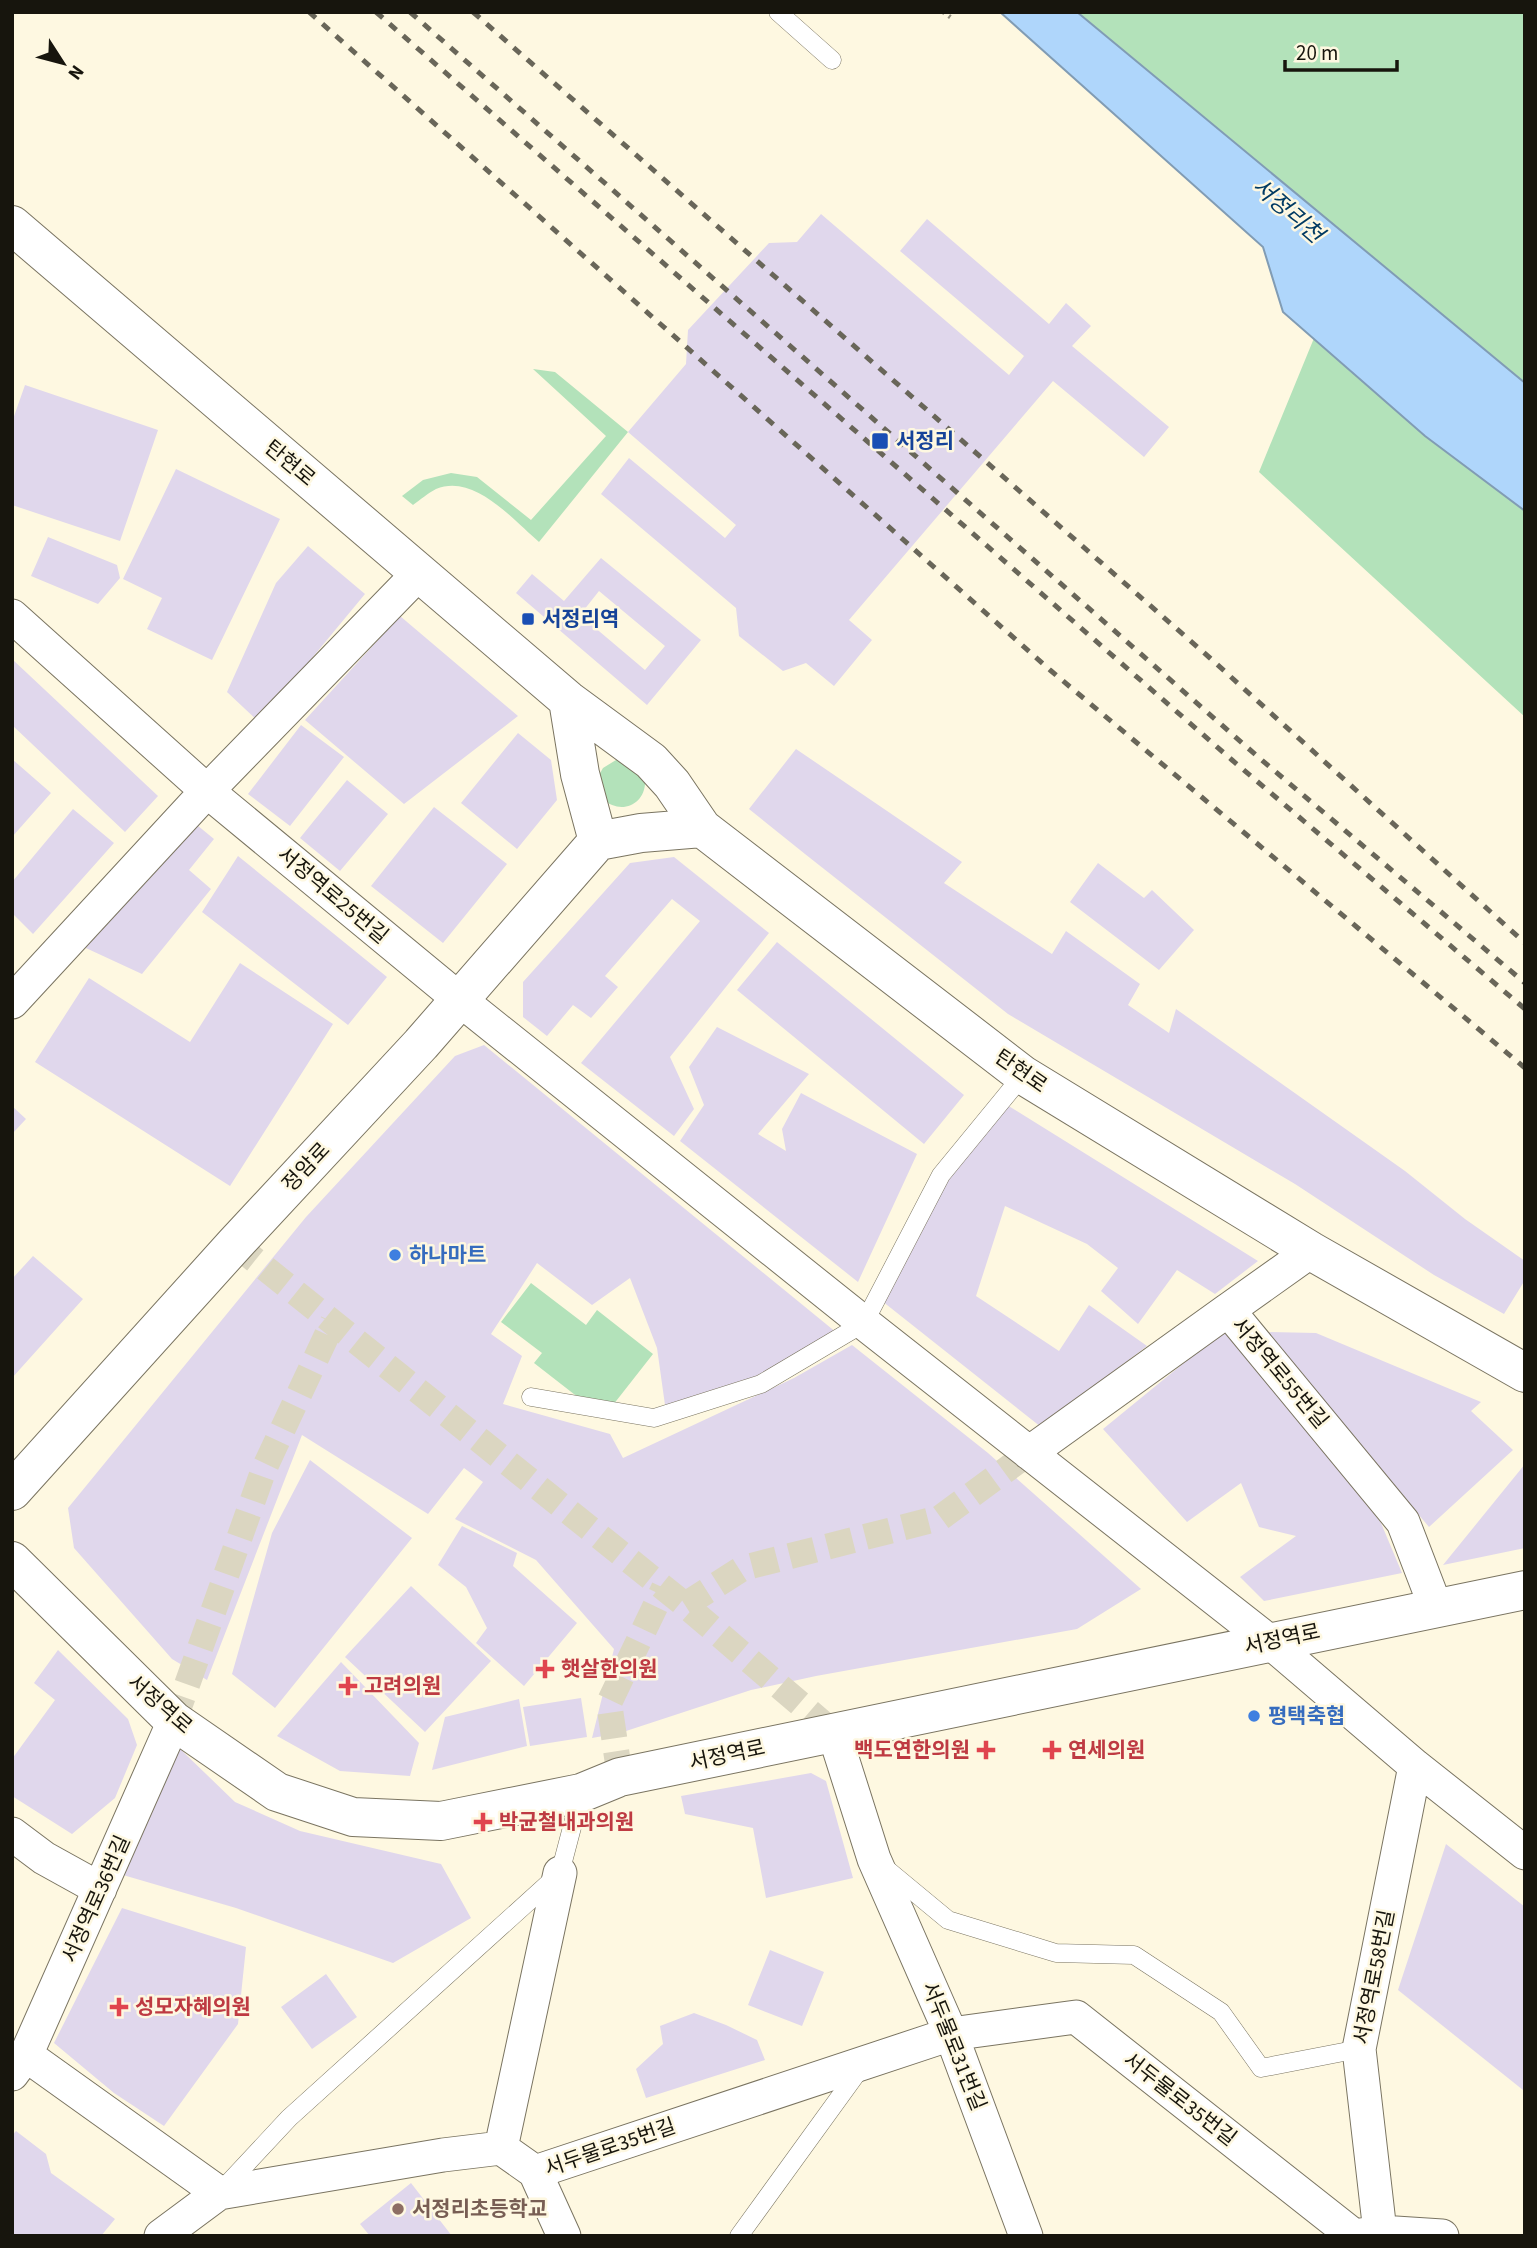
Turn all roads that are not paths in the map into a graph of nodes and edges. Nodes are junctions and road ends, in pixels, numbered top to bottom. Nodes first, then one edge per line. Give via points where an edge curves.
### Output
1 (778, 12) edge
2 (832, 60) dead end
3 (12, 225) edge
4 (419, 573) junction
5 (12, 616) edge
6 (568, 700) junction
7 (621, 737) junction
8 (580, 774) junction
9 (207, 791) junction
10 (702, 828) junction
11 (598, 841) junction
12 (459, 999) junction
13 (12, 1002) edge
14 (1023, 1075) junction
15 (1311, 1251) junction
16 (1228, 1310) junction
17 (864, 1323) junction
18 (1525, 1373) edge
19 (531, 1396) dead end
20 (1028, 1452) junction
21 (12, 1491) edge
22 (12, 1561) edge
23 (1525, 1590) edge
24 (1436, 1608) junction
25 (1270, 1642) junction
26 (174, 1721) junction
27 (834, 1733) junction
28 (1415, 1766) junction
29 (581, 1793) junction
30 (12, 1834) edge
31 (1525, 1853) edge
32 (874, 1859) junction
33 (559, 1872) junction
34 (100, 1889) junction
35 (951, 2034) junction
36 (1359, 2049) junction
37 (866, 2061) junction
38 (19, 2065) edge
39 (501, 2148) junction
40 (536, 2172) junction
41 (219, 2193) junction
42 (1367, 2234) edge
43 (161, 2236) edge
44 (564, 2236) edge
45 (738, 2236) edge
46 (1026, 2236) edge
47 (1442, 2236) edge

1 - 2 lane
3 - 4 street, 탄현로
4 - 6 street, 탄현로
4 - 9 street
5 - 9 street, 서정역로25번길
6 - 7 street, 탄현로
6 - 8 street
7 - 8 street via 597,752
7 - 10 street, 탄현로 via 672,784
8 - 11 street
9 - 12 street, 서정역로25번길
9 - 13 street
10 - 11 street
10 - 14 street, 탄현로
11 - 12 street, 정암로
12 - 17 street, 서정역로25번길
12 - 21 street, 정암로
14 - 15 street, 탄현로
14 - 17 lane via 941,1175
15 - 16 street
15 - 18 street, 탄현로
16 - 20 street, 서정역로55번길
16 - 24 street, 서정역로55번길 via 1403,1522
17 - 19 lane via 761,1384 654,1418
17 - 20 street, 서정역로25번길
20 - 25 street, 서정역로25번길
22 - 26 street, 서정역로
23 - 24 street, 서정역로
24 - 25 street, 서정역로
25 - 27 street, 서정역로
25 - 28 street
26 - 29 street, 서정역로 via 277,1792 353,1817 441,1821
26 - 34 street, 서정역로36번길
27 - 29 street, 서정역로 via 620,1777
27 - 32 street, 서두물로31번길
28 - 31 street
28 - 36 street, 서정역로58번길
29 - 33 lane
30 - 34 street
32 - 35 street, 서두물로31번길
32 - 36 lane via 948,1920 1056,1953 1134,1955 1222,2012 1261,2067
33 - 39 street
33 - 41 lane via 289,2118
34 - 38 street, 서정역로36번길
35 - 37 street, 서두물로35번길
35 - 42 street, 서두물로35번길 via 1076,2017
35 - 46 street, 서두물로31번길
36 - 42 street, 서정역로58번길
37 - 40 street, 서두물로35번길
37 - 45 lane
38 - 41 street
39 - 40 street, 서두물로35번길
39 - 41 street
40 - 44 street
41 - 43 street
42 - 47 street

